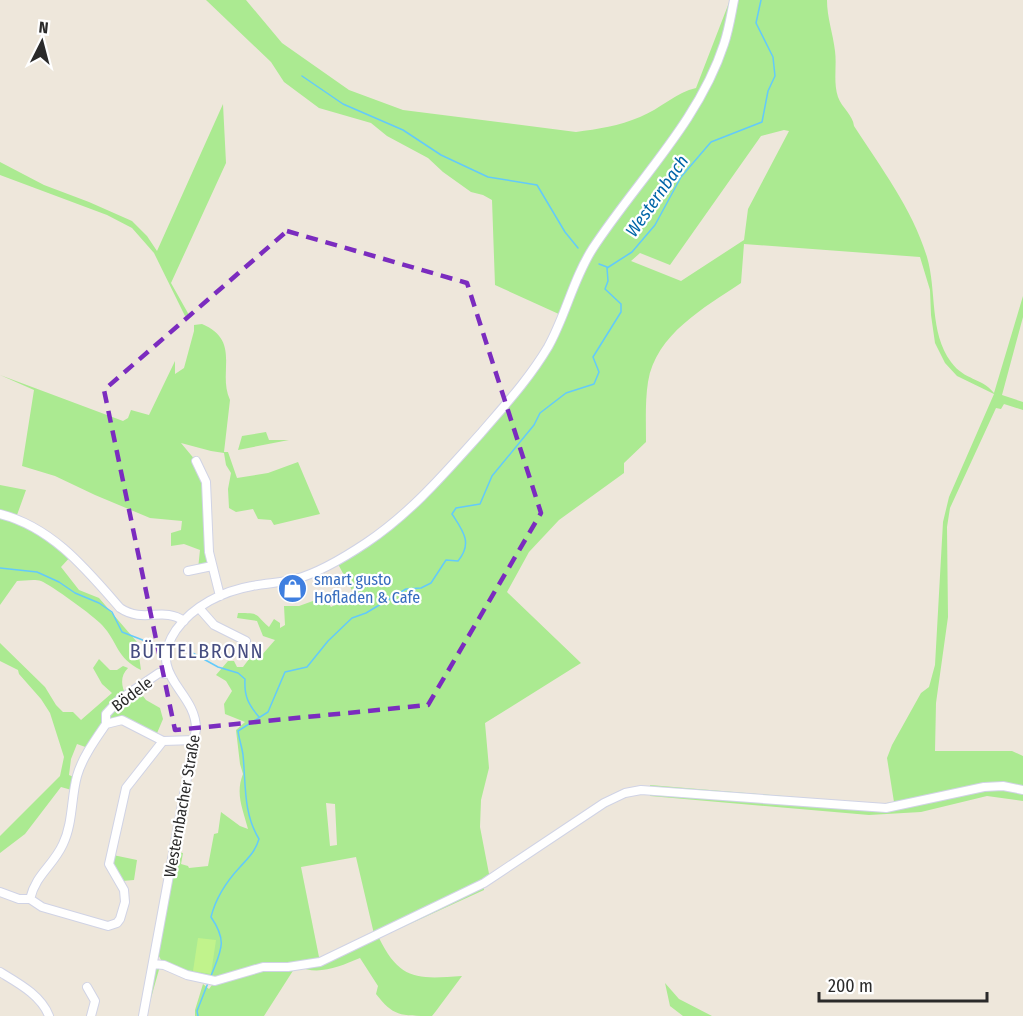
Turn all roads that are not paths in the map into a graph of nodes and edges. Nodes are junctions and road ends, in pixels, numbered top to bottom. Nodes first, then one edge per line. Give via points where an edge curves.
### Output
1 (734, 0) edge
2 (196, 460) dead end
3 (0, 514) edge
4 (212, 566) junction
5 (188, 571) dead end
6 (220, 596) junction
7 (199, 608) junction
8 (183, 621) junction
9 (246, 641) dead end
10 (169, 674) junction
11 (106, 724) junction
12 (195, 740) junction
13 (163, 741) junction
14 (1023, 790) edge
15 (0, 892) edge
16 (30, 899) junction
17 (153, 964) junction
18 (0, 972) edge
19 (87, 987) dead end
20 (49, 1016) edge
21 (91, 1016) edge
22 (143, 1016) edge

1 - 6 street via 724,44 684,124 583,265 538,363 459,459 390,526 346,555 300,578 240,588
2 - 4 street via 206,482
3 - 8 street via 24,521 53,539 120,608 140,616 174,615
4 - 5 street
4 - 6 street
6 - 7 street
7 - 8 street
7 - 9 street via 219,629
8 - 10 street via 168,649
10 - 11 street, Bödele via 159,674 119,700 106,714
10 - 12 street, Westernbacher Straße via 195,714
11 - 13 street via 122,720
11 - 16 street, Bödele via 81,762 63,845 37,879
12 - 13 street
12 - 17 street, Westernbacher Straße
13 - 16 street via 126,788 110,857 111,870 125,896 120,920 108,926 42,907
14 - 17 street via 984,787 886,808 650,790 625,793 484,883 320,962 263,967 215,981
15 - 16 street
17 - 22 street, Westernbacher Straße
18 - 20 street via 33,994
19 - 21 street via 95,1001

